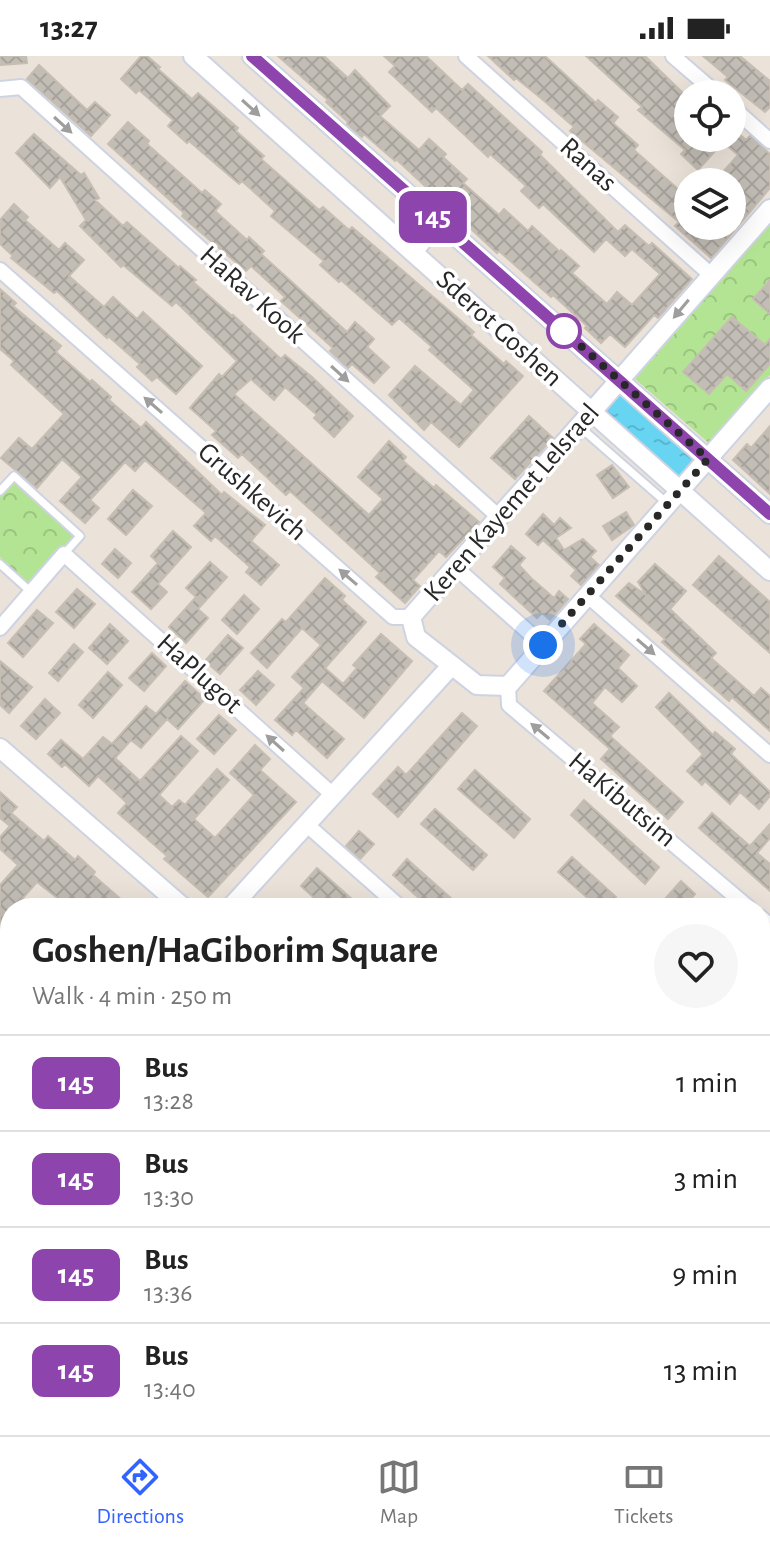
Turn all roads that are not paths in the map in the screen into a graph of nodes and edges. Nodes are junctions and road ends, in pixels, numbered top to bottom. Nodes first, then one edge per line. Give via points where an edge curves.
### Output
1 (193, 56) edge
2 (217, 56) edge
3 (252, 56) edge
4 (466, 56) edge
5 (673, 56) edge
6 (215, 75) junction
7 (701, 80) edge
8 (0, 89) edge
9 (746, 120) edge
10 (770, 141) edge
11 (770, 209) edge
12 (438, 221) junction
13 (413, 252) junction
14 (0, 270) edge
15 (710, 274) junction
16 (620, 380) junction
17 (770, 388) edge
18 (585, 419) junction
19 (708, 459) junction
20 (0, 491) edge
21 (674, 498) junction
22 (770, 514) edge
23 (499, 517) junction
24 (64, 554) junction
25 (0, 564) edge
26 (455, 567) junction
27 (770, 571) edge
28 (31, 592) junction
29 (587, 595) junction
30 (411, 617) junction
31 (0, 628) edge
32 (543, 645) junction
33 (451, 666) junction
34 (508, 686) junction
35 (0, 748) edge
36 (770, 755) edge
37 (333, 795) junction
38 (306, 824) junction
39 (172, 898) edge
40 (239, 898) edge
41 (390, 898) edge
42 (737, 898) edge

1 - 6 street, Sderot Goshen
2 - 6 street
3 - 12 street, Sderot Goshen
4 - 15 street, Ranas
5 - 7 street
6 -> 13 street, Sderot Goshen
8 -> 23 street, HaRav Kook via 21,87
9 - 10 street
11 - 15 street, Keren Kayemet LeIsrael
12 - 13 street
12 - 16 street, Sderot Goshen
13 - 18 street, Sderot Goshen
30 -> 14 street, Grushkevich via 393,617
15 -> 16 street, Keren Kayemet LeIsrael
16 - 18 street, Keren Kayemet LeIsrael
16 - 19 street, Sderot Goshen
17 - 19 street
18 - 21 street, Sderot Goshen
18 - 23 street, Keren Kayemet LeIsrael
19 - 21 street
19 - 22 street, Sderot Goshen
20 - 24 lane via 14,476 80,536
21 - 27 street, Sderot Goshen
21 - 29 street
23 - 26 street, Keren Kayemet LeIsrael
24 - 28 street
37 -> 24 street, HaPlugot
25 - 28 lane
26 - 30 street, Keren Kayemet LeIsrael
26 - 32 street
28 - 31 street
29 - 32 street
29 -> 36 street
30 - 33 street via 416,637
32 - 34 street
33 - 34 street via 477,685
33 - 37 street
42 -> 34 street, HaKibutsim via 509,705
35 - 39 street
37 - 38 street
38 - 40 street
38 - 41 street

